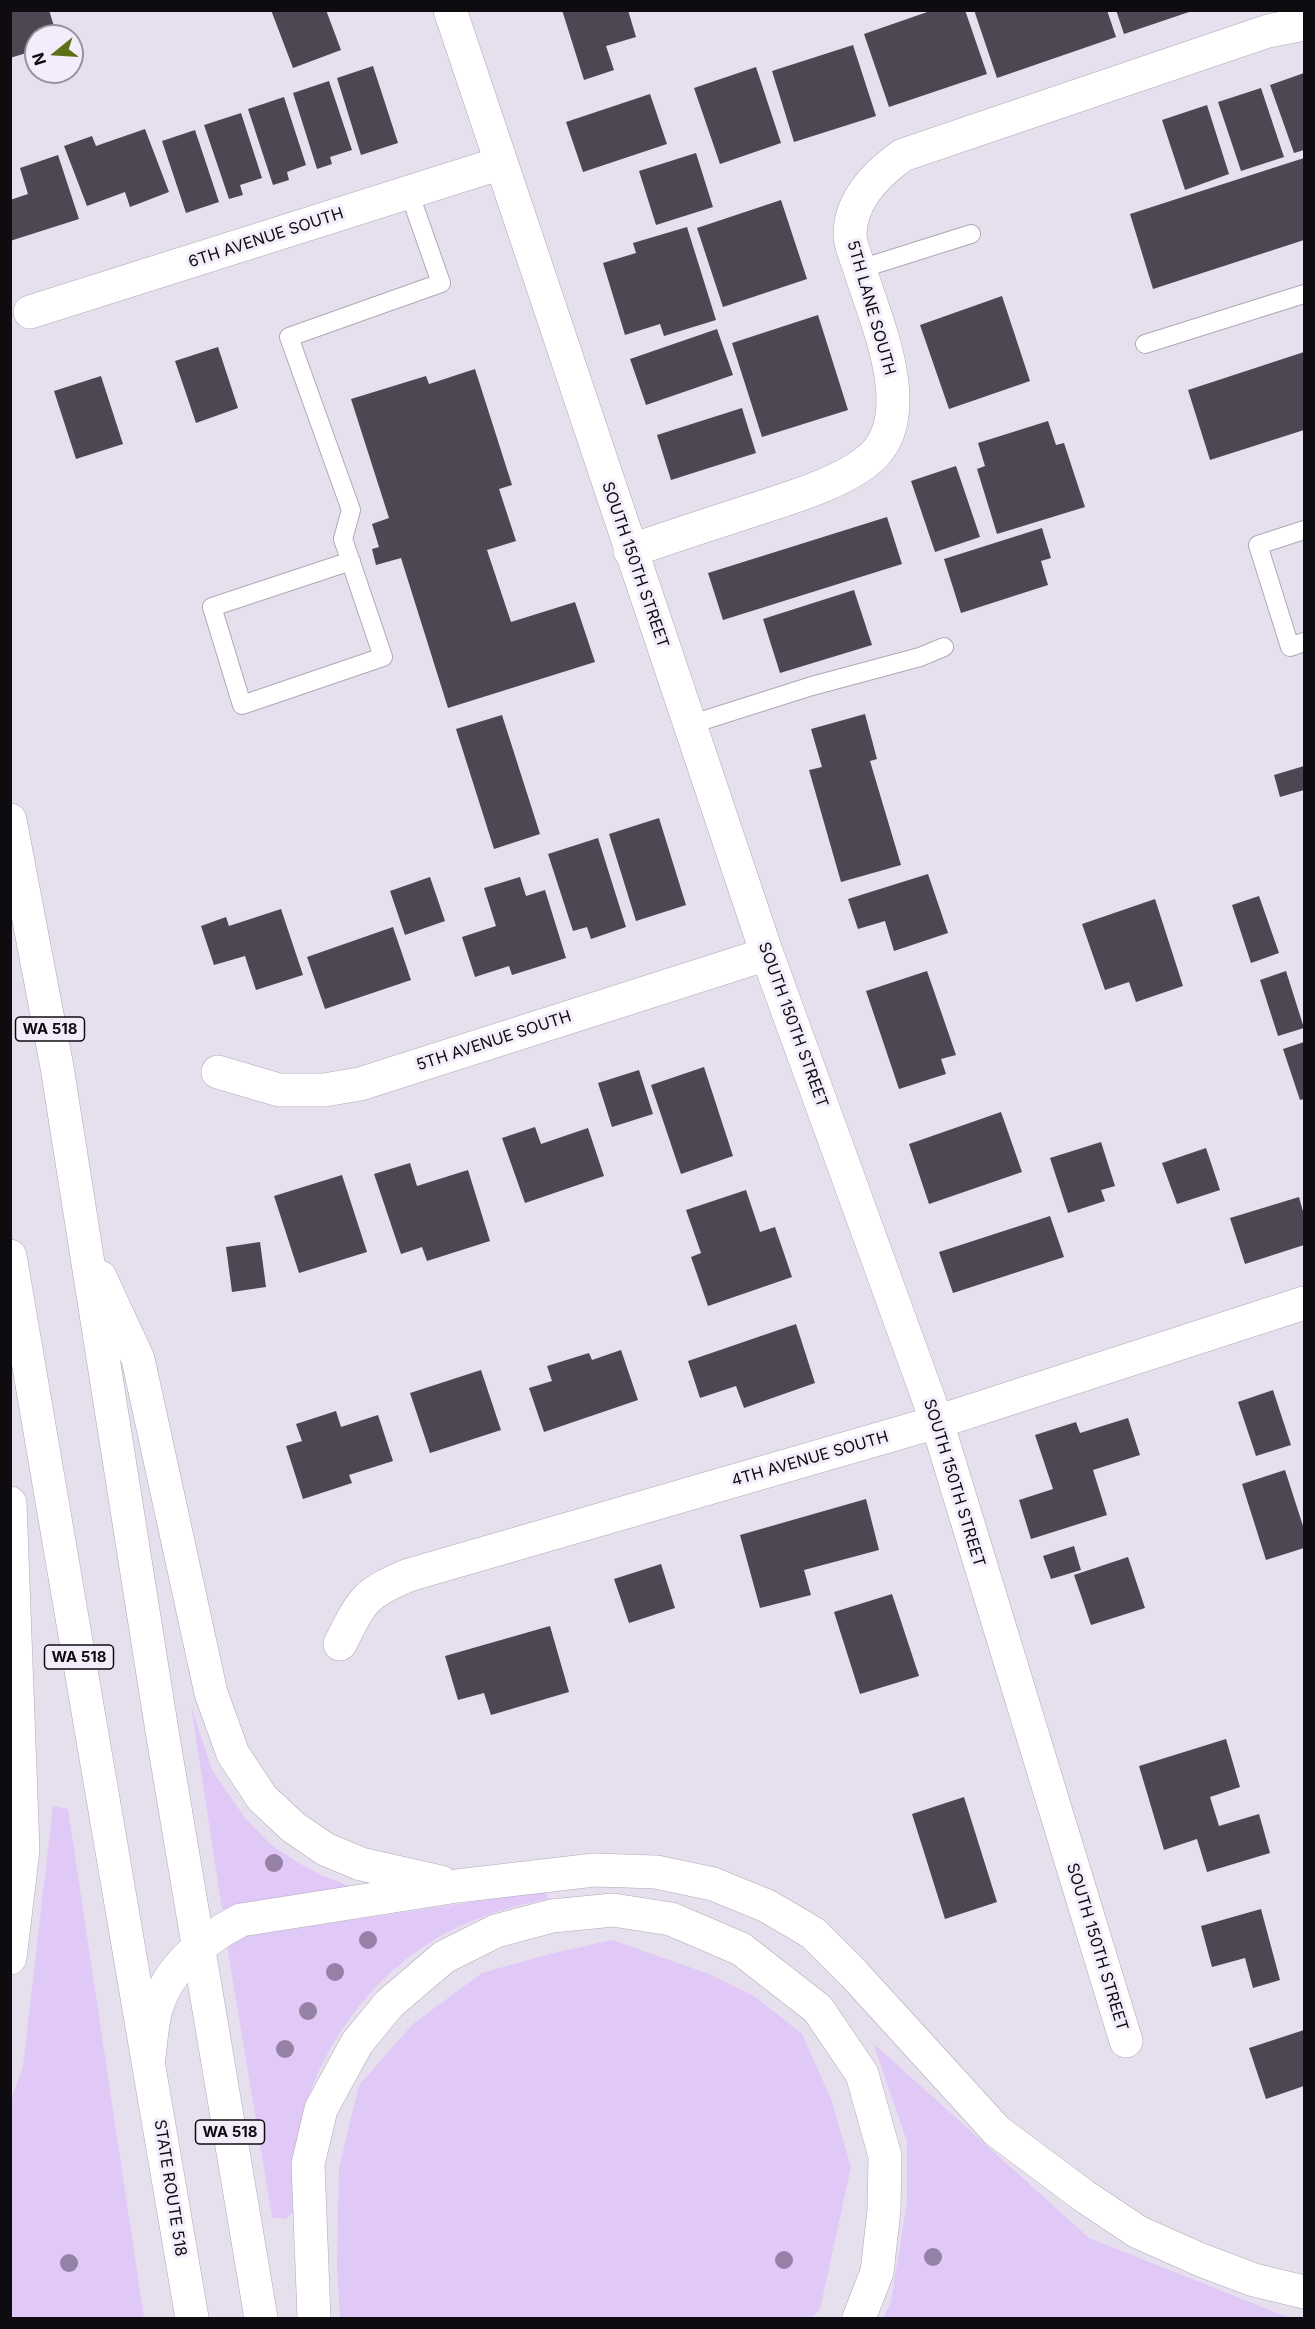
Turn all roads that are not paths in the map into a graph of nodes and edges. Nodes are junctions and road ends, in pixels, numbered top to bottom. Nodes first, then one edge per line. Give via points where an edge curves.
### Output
1 (450, 10) edge
2 (1305, 24) edge
3 (501, 163) junction
4 (409, 192) junction
5 (971, 234) dead end
6 (860, 269) junction
7 (1305, 294) edge
8 (30, 312) dead end
9 (1145, 344) dead end
10 (1305, 530) edge
11 (630, 551) junction
12 (351, 561) junction
13 (1305, 642) edge
14 (944, 647) dead end
15 (689, 725) junction
16 (10, 820) edge
17 (767, 954) junction
18 (218, 1072) dead end
19 (83, 1239) junction
20 (10, 1256) edge
21 (1305, 1303) edge
22 (937, 1422) junction
23 (10, 1503) edge
24 (340, 1644) dead end
25 (458, 1886) junction
26 (199, 1946) junction
27 (10, 1958) edge
28 (1126, 2041) dead end
29 (149, 2057) junction
30 (1305, 2292) edge
31 (192, 2319) edge
32 (261, 2319) edge
33 (314, 2319) edge
34 (859, 2319) edge

1 - 3 main road, SOUTH 150TH STREET
2 - 6 main road, 5TH LANE SOUTH via 1268,31 903,155 880,171 855,210 850,236
3 - 4 main road, 6TH AVENUE SOUTH
3 - 11 main road, SOUTH 150TH STREET
4 - 8 main road, 6TH AVENUE SOUTH
4 - 12 lane via 441,283 289,337 351,510 344,539
5 - 6 lane
6 - 11 main road, 5TH LANE SOUTH via 891,372 894,400 887,435 874,454 852,472 795,496
7 - 9 lane
10 - 13 lane via 1258,544 1290,647
11 - 15 main road, SOUTH 150TH STREET
12 - 12 lane via 383,657 242,705 212,607
14 - 15 lane
15 - 17 main road, SOUTH 150TH STREET
16 - 19 main road, WA 518 via 57,1067
17 - 18 main road, 5TH AVENUE SOUTH via 360,1084 324,1090 279,1090
17 - 22 main road, SOUTH 150TH STREET
19 - 25 main road via 138,1359 211,1694 233,1754 262,1798 293,1827 325,1849 361,1864
19 - 26 main road, WA 518
20 - 29 main road, WA 518
21 - 22 main road, 4TH AVENUE SOUTH
22 - 24 main road, 4TH AVENUE SOUTH via 409,1575 367,1597
22 - 28 main road, SOUTH 150TH STREET
23 - 27 main road via 23,1850
25 - 26 main road via 241,1920
25 - 30 main road via 594,1870 656,1872 713,1884 767,1906 813,1933 997,2131 1084,2196 1138,2232 1201,2260 1254,2280
26 - 29 main road via 165,1988 156,2006
26 - 32 main road, WA 518
29 - 31 main road, STATE ROUTE 518 / WA 518
33 - 34 main road via 308,2164 321,2109 357,2043 389,2004 444,1957 496,1931 552,1916 613,1910 671,1918 741,1949 818,2009 862,2074 885,2156 877,2272

